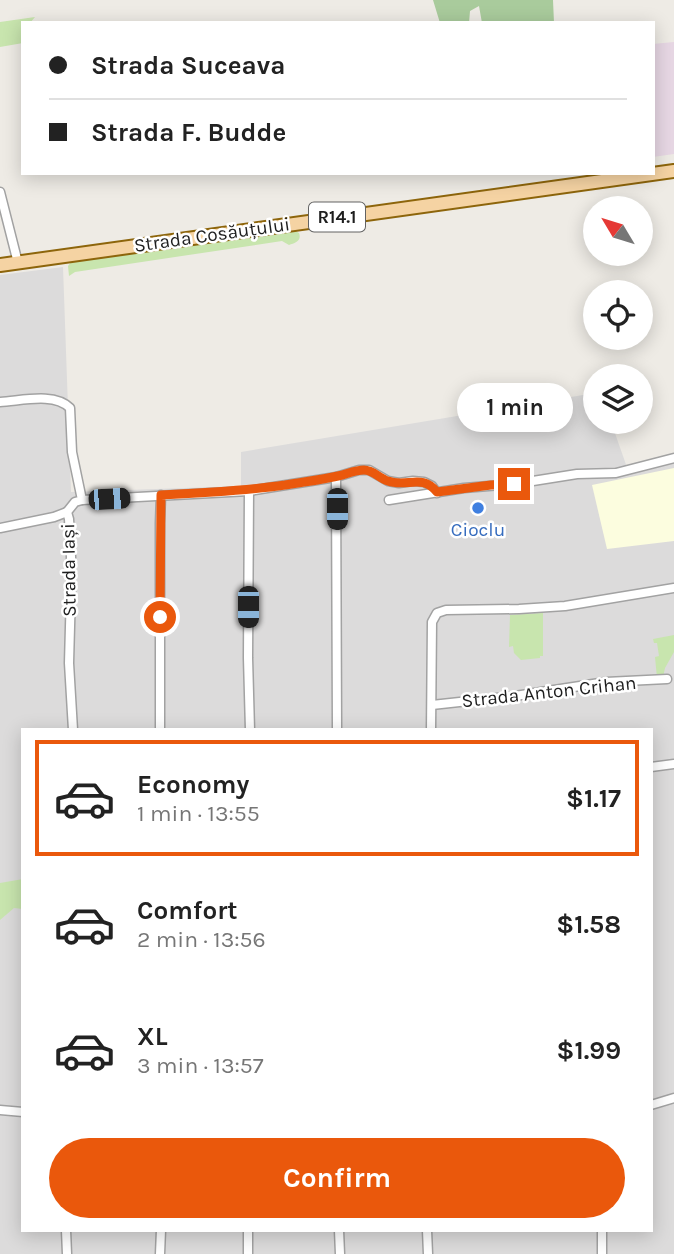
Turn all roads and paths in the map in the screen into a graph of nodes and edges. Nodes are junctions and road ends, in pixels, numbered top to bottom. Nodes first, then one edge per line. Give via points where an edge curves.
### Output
1 (674, 171) edge
2 (655, 174) edge
3 (645, 175) edge
4 (0, 192) edge
5 (18, 263) junction
6 (0, 265) edge
7 (0, 402) edge
8 (674, 458) edge
9 (336, 477) junction
10 (249, 491) junction
11 (437, 492) junction
12 (161, 495) junction
13 (82, 500) junction
14 (389, 500) dead end
15 (67, 512) junction
16 (0, 528) edge
17 (674, 588) edge
18 (667, 679) dead end
19 (432, 705) junction
20 (73, 728) edge
21 (160, 728) edge
22 (250, 728) edge
23 (337, 728) edge
24 (431, 728) edge
25 (674, 764) edge
26 (653, 767) edge
27 (674, 1098) edge
28 (653, 1104) edge
29 (0, 1110) edge
30 (21, 1112) edge
31 (66, 1232) edge
32 (160, 1232) edge
33 (248, 1232) edge
34 (339, 1232) edge
35 (427, 1232) edge
36 (602, 1232) edge
37 (67, 1254) edge
38 (160, 1254) edge
39 (248, 1254) edge
40 (340, 1254) edge
41 (428, 1254) edge
42 (603, 1254) edge

1 - 2 main road, Strada Cosăuțului / R14.1
3 - 5 main road, Strada Cosăuțului / R14.1
4 - 5 street
5 - 6 main road, Strada Cosăuțului / R14.1
7 - 13 street, Strada Iași via 52,399 69,408
8 - 11 street via 616,473
9 - 10 street
9 - 11 street via 369,470 388,481 424,482
9 - 23 street
10 - 12 street
10 - 22 street
11 - 14 street
12 - 13 street
12 - 21 street
13 - 15 street, Strada Iași
15 - 16 street
15 - 20 street, Strada Iași
17 - 19 street via 565,606 437,613 432,622
18 - 19 street, Strada Anton Crihan via 606,682
19 - 24 street
25 - 26 street
27 - 28 street
29 - 30 street
31 - 37 street
32 - 38 street
33 - 39 street
34 - 40 street
35 - 41 street
36 - 42 street

